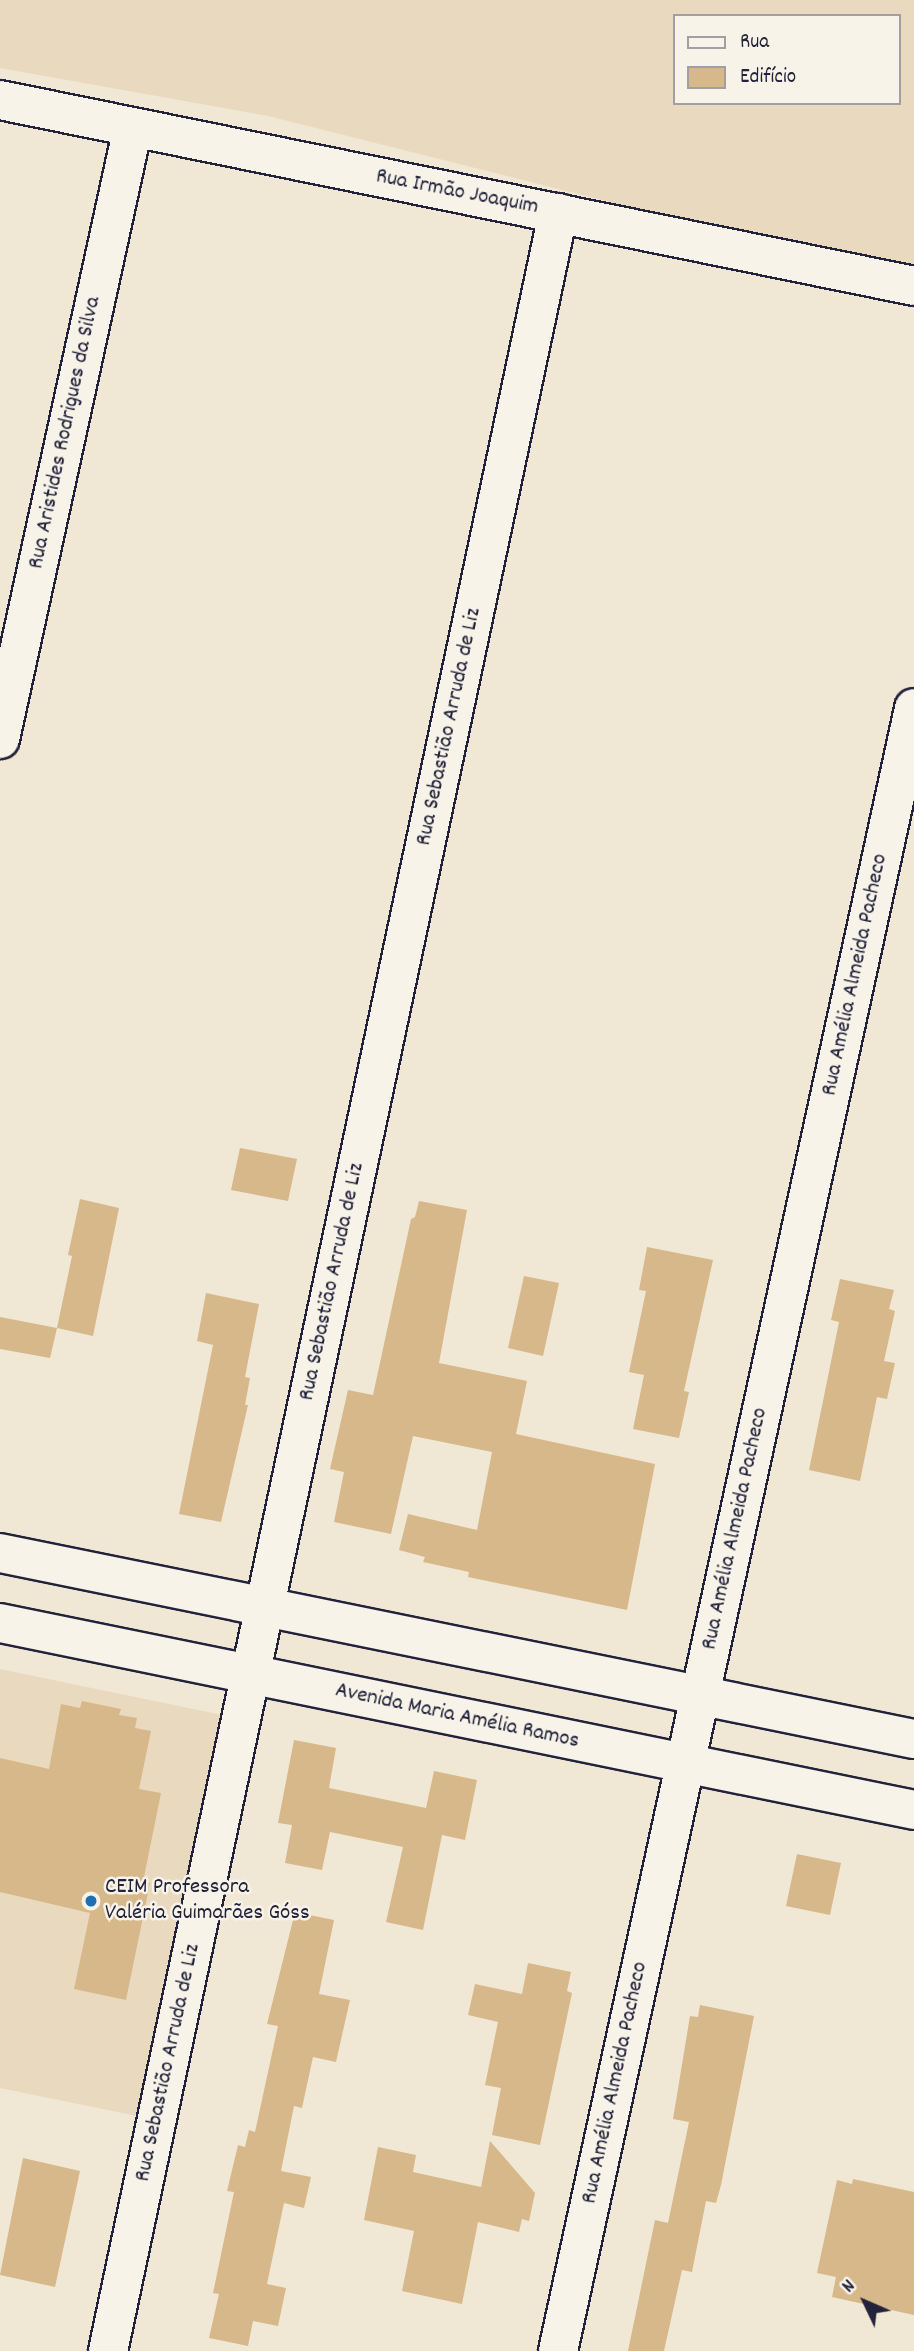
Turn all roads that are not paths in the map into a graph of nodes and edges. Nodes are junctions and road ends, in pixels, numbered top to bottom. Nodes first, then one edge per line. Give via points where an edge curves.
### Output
1 (0, 100) edge
2 (133, 127) junction
3 (558, 213) junction
4 (914, 286) edge
5 (914, 708) edge
6 (0, 739) edge
7 (0, 1553) edge
8 (265, 1607) junction
9 (0, 1623) edge
10 (250, 1675) junction
11 (700, 1696) junction
12 (914, 1740) edge
13 (686, 1764) junction
14 (914, 1810) edge
15 (108, 2351) edge
16 (558, 2351) edge

1 - 2 street, Rua Irmão Joaquim
2 - 3 street, Rua Irmão Joaquim
2 - 6 street, Rua Aristides Rodrigues da Silva
3 - 4 street, Rua Irmão Joaquim
3 - 8 street, Rua Sebastião Arruda de Liz
5 - 11 street, Rua Amélia Almeida Pacheco
7 - 8 street
8 - 10 street, Rua Sebastião Arruda de Liz
8 - 11 street
9 - 10 street, Avenida Maria Amélia Ramos
10 - 13 street, Avenida Maria Amélia Ramos
10 - 15 street, Rua Sebastião Arruda de Liz
11 - 12 street
11 - 13 street, Rua Amélia Almeida Pacheco
13 - 14 street, Avenida Maria Amélia Ramos
13 - 16 street, Rua Amélia Almeida Pacheco

